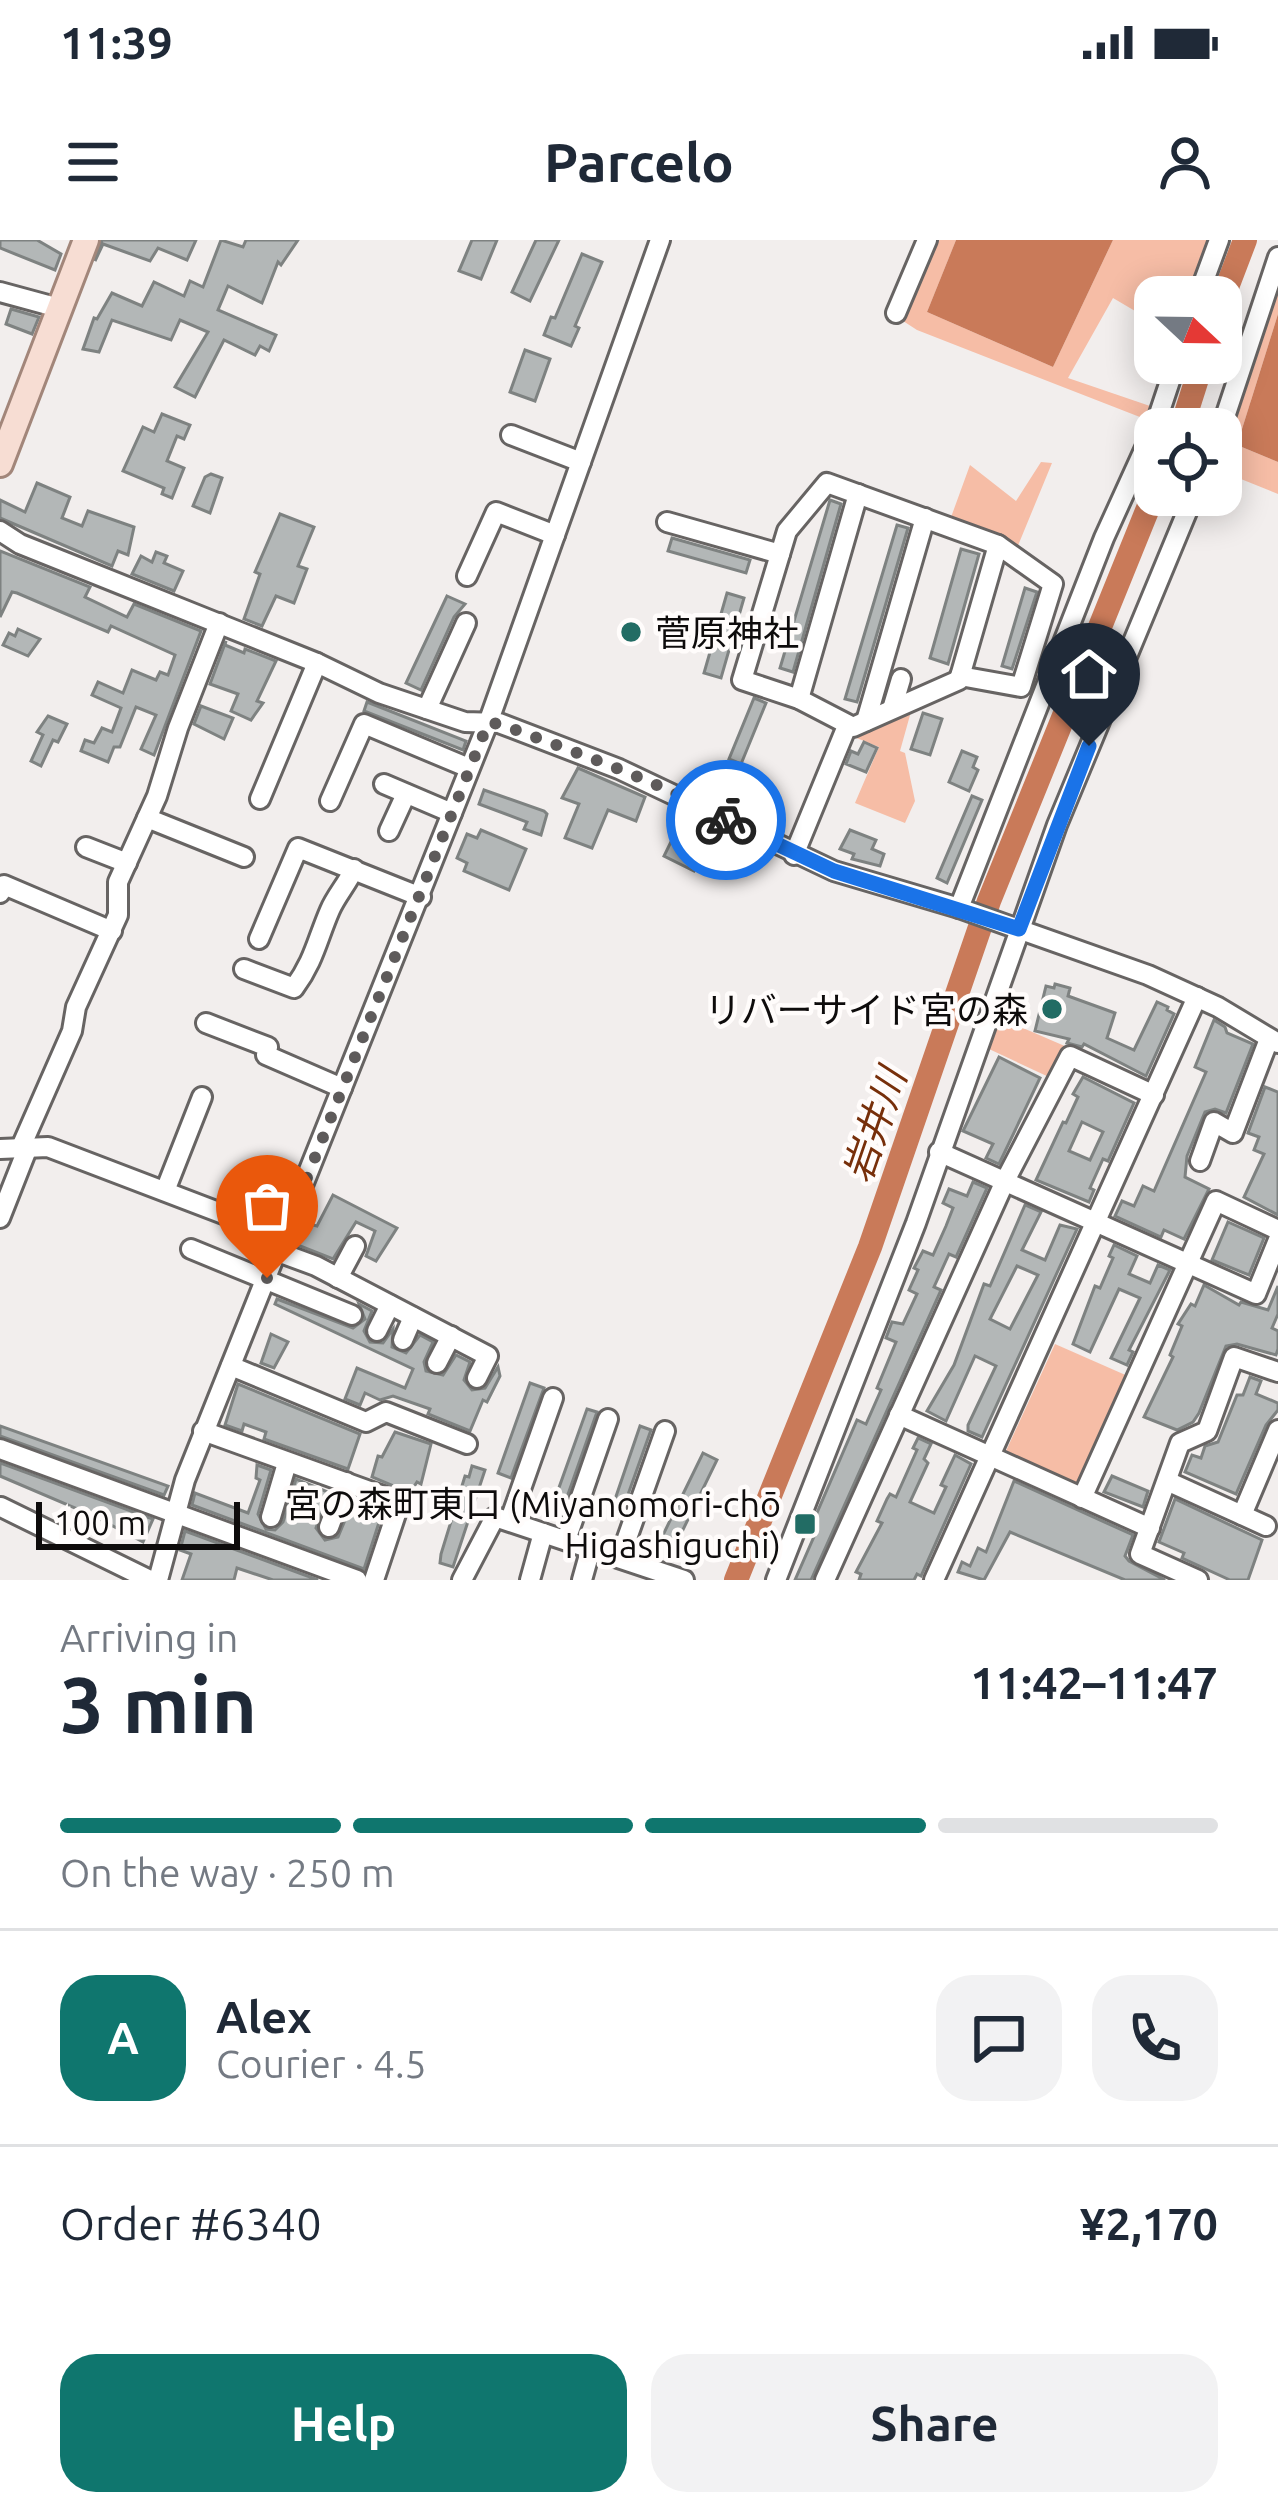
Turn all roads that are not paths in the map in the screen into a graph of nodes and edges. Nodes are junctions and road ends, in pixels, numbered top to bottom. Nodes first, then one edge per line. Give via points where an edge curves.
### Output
1 (84, 240) edge
2 (659, 240) edge
3 (927, 240) edge
4 (1219, 240) edge
5 (1278, 256) edge
6 (1206, 276) edge
7 (0, 292) edge
8 (59, 308) junction
9 (896, 313) dead end
10 (1169, 384) edge
11 (1228, 408) edge
12 (511, 435) dead end
13 (581, 462) junction
14 (0, 464) edge
15 (858, 494) junction
16 (1185, 516) edge
17 (925, 518) junction
18 (668, 522) dead end
19 (0, 531) edge
20 (555, 535) junction
21 (998, 544) junction
22 (780, 554) junction
23 (467, 576) dead end
24 (219, 622) junction
25 (466, 623) dead end
26 (317, 663) junction
27 (960, 676) junction
28 (901, 679) dead end
29 (823, 689) dead end
30 (808, 704) junction
31 (427, 710) junction
32 (892, 710) junction
33 (488, 723) junction
34 (856, 723) junction
35 (469, 768) junction
36 (384, 784) dead end
37 (406, 794) junction
38 (260, 799) dead end
39 (330, 801) dead end
40 (452, 814) junction
41 (147, 818) junction
42 (388, 831) dead end
43 (86, 847) dead end
44 (794, 855) junction
45 (244, 856) dead end
46 (127, 863) junction
47 (354, 869) junction
48 (0, 893) edge
49 (421, 897) junction
50 (962, 909) junction
51 (1015, 927) junction
52 (112, 931) junction
53 (259, 938) dead end
54 (244, 969) dead end
55 (1197, 997) junction
56 (206, 1023) dead end
57 (1274, 1041) edge
58 (342, 1088) junction
59 (1154, 1095) junction
60 (202, 1097) dead end
61 (16, 1148) edge
62 (939, 1152) junction
63 (1200, 1161) dead end
64 (1005, 1181) junction
65 (166, 1191) junction
66 (0, 1218) edge
67 (1095, 1222) junction
68 (1278, 1229) edge
69 (1278, 1240) edge
70 (281, 1245) junction
71 (355, 1246) dead end
72 (191, 1249) dead end
73 (1189, 1264) junction
74 (267, 1278) junction
75 (338, 1278) junction
76 (1269, 1287) edge
77 (390, 1305) junction
78 (352, 1315) dead end
79 (413, 1317) junction
80 (377, 1331) dead end
81 (451, 1336) junction
82 (403, 1340) dead end
83 (437, 1363) dead end
84 (231, 1366) junction
85 (1278, 1372) edge
86 (477, 1378) dead end
87 (553, 1398) dead end
88 (899, 1415) junction
89 (608, 1419) dead end
90 (1278, 1430) edge
91 (203, 1431) junction
92 (665, 1431) dead end
93 (467, 1444) dead end
94 (0, 1450) edge
95 (990, 1456) junction
96 (286, 1463) junction
97 (1167, 1480) junction
98 (346, 1482) junction
99 (1082, 1498) junction
100 (2, 1507) edge
101 (174, 1512) junction
102 (1242, 1515) junction
103 (271, 1517) dead end
104 (510, 1520) junction
105 (1266, 1526) dead end
106 (329, 1528) dead end
107 (1150, 1528) junction
108 (543, 1533) junction
109 (566, 1540) junction
110 (591, 1548) junction
111 (620, 1558) junction
112 (639, 1573) edge
113 (149, 1579) edge
114 (357, 1580) edge
115 (374, 1580) edge
116 (462, 1580) edge
117 (530, 1580) edge
118 (582, 1580) edge
119 (684, 1580) edge
120 (776, 1580) edge
121 (825, 1580) edge
122 (934, 1580) edge
123 (1198, 1580) edge

1 - 8 main road
2 - 13 street
3 - 9 street
4 - 6 street
5 - 11 street
7 - 8 street
8 - 14 main road
10 - 50 street
12 - 13 street
13 - 20 street
15 - 17 street via 876,511
15 - 22 street via 827,483 787,531
15 - 30 street
16 - 51 street
17 - 21 street via 942,533
17 - 34 street
18 - 22 street
19 - 24 street
20 - 23 street via 496,512
20 - 33 street
21 - 27 street
21 - 27 street via 1054,581 1021,688
22 - 30 street via 742,680
24 - 26 street
24 - 41 street
25 - 31 street
26 - 31 street
26 - 38 street
27 - 32 street
28 - 32 street
29 - 30 street
30 - 34 street
31 - 33 street
32 - 34 street
33 - 35 street
33 - 44 street via 657,786
34 - 44 street
35 - 39 street via 364,724
35 - 40 street
36 - 37 street
37 - 40 street
37 - 42 street
40 - 49 street
41 - 45 street
41 - 46 street
43 - 46 street
44 - 50 street
46 - 52 street
47 - 49 street
47 - 53 street via 298,848
47 - 54 street via 294,988
48 - 52 street via 4,885
49 - 58 street
50 - 51 street
51 - 55 street
51 - 62 street
52 - 61 street
55 - 57 street
55 - 59 street
56 - 58 street
57 - 63 street via 1232,1133 1214,1122
58 - 70 street
59 - 64 street via 1070,1056
59 - 67 street
60 - 65 street
61 - 65 street via 48,1147
61 - 66 street
62 - 64 street
62 - 120 street
64 - 67 street
64 - 88 street
65 - 70 street
67 - 73 street
67 - 95 street
68 - 73 street via 1216,1201
69 - 76 street
70 - 74 street
70 - 75 street
71 - 75 street
72 - 74 street
73 - 76 street via 1256,1294
73 - 99 street
74 - 78 street
74 - 84 street
75 - 77 street
77 - 79 street
77 - 80 street
79 - 81 street
79 - 82 street
81 - 83 street
81 - 86 street via 488,1356
84 - 91 street
84 - 93 street via 366,1422 386,1412
85 - 97 street via 1234,1358 1207,1431 1180,1443
87 - 104 street
88 - 95 street
88 - 121 street
89 - 109 street
90 - 102 street
91 - 96 street
91 - 101 street
92 - 111 street
94 - 101 street
95 - 99 street
95 - 122 street
96 - 98 street
96 - 103 street
97 - 102 street
97 - 107 street
98 - 106 street
98 - 115 street via 400,1502
99 - 107 street
100 - 113 street
101 - 113 street
101 - 114 street
102 - 105 street
104 - 108 street
104 - 116 street via 495,1517
107 - 123 street via 1140,1554
108 - 109 street
108 - 117 street
109 - 110 street
110 - 111 street
110 - 118 street
111 - 112 street
112 - 119 street

